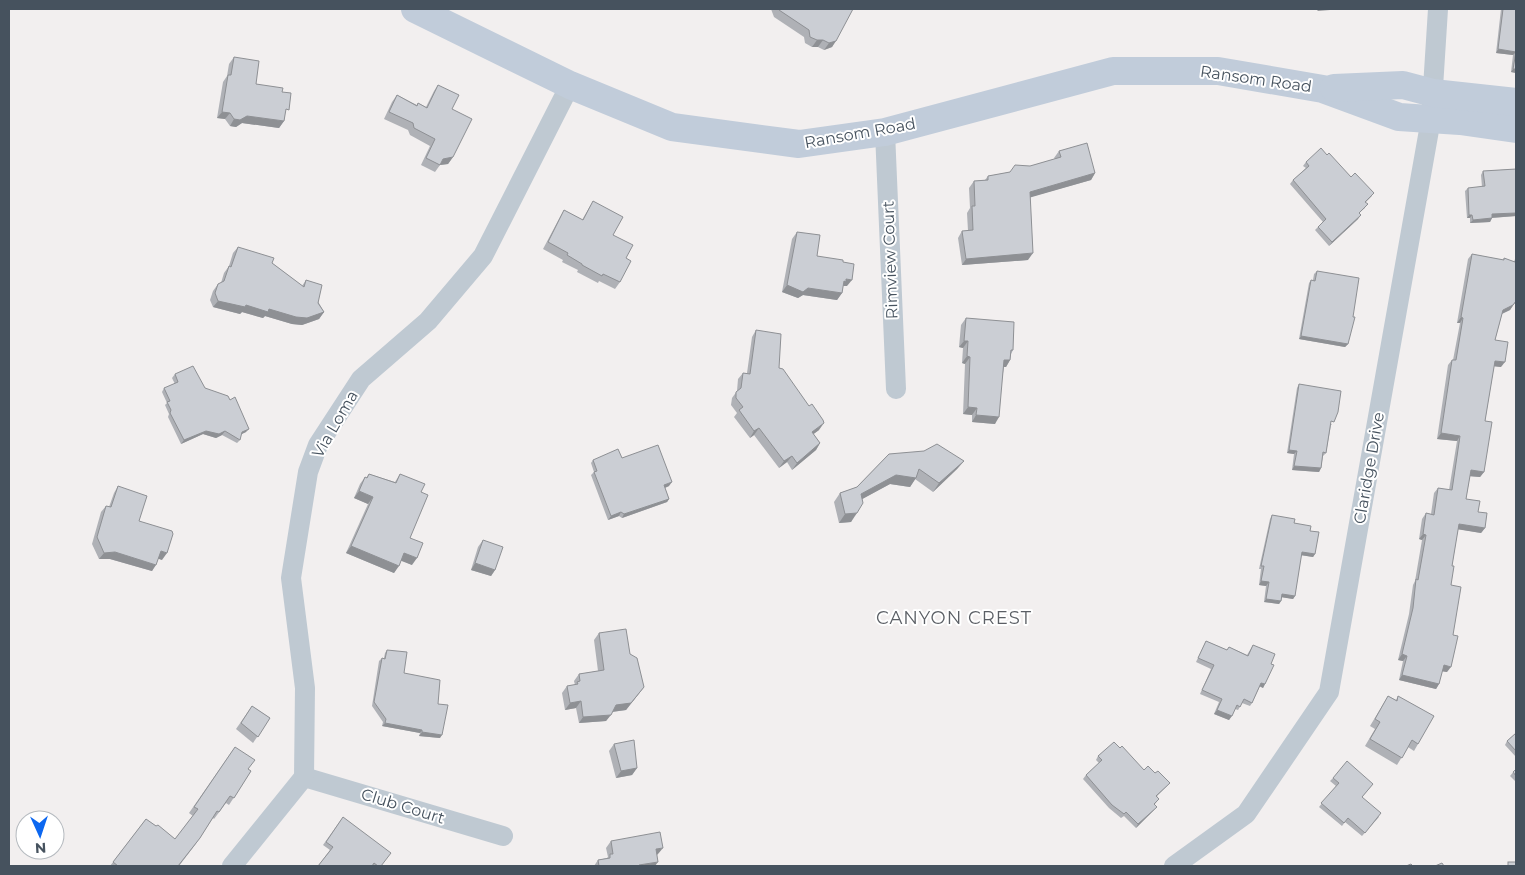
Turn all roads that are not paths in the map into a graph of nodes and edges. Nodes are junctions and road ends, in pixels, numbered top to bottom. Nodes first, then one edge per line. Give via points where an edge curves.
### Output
1 (415, 9) edge
2 (1438, 9) edge
3 (570, 85) junction
4 (1323, 89) junction
5 (1433, 93) junction
6 (1516, 102) edge
7 (1431, 119) junction
8 (1516, 129) edge
9 (885, 132) junction
10 (896, 389) dead end
11 (304, 777) junction
12 (502, 836) dead end
13 (232, 866) edge
14 (1174, 866) edge

1 - 3 street, Ransom Road
2 - 5 street, Claridge Drive
3 - 9 street, Ransom Road via 672,127 800,144
3 - 11 street, Via Loma via 483,256 428,321 361,379 318,446 311,463 291,578 305,688
4 - 5 street, Ransom Road via 1402,85
4 - 7 street, Ransom Road via 1399,117
4 - 9 street, Ransom Road via 1218,71 1113,71
5 - 6 street, Ransom Road
5 - 7 street, Claridge Drive
7 - 8 street, Ransom Road
7 - 14 street, Claridge Drive via 1329,692 1246,814
9 - 10 street, Rimview Court
11 - 12 street, Club Court
11 - 13 street

